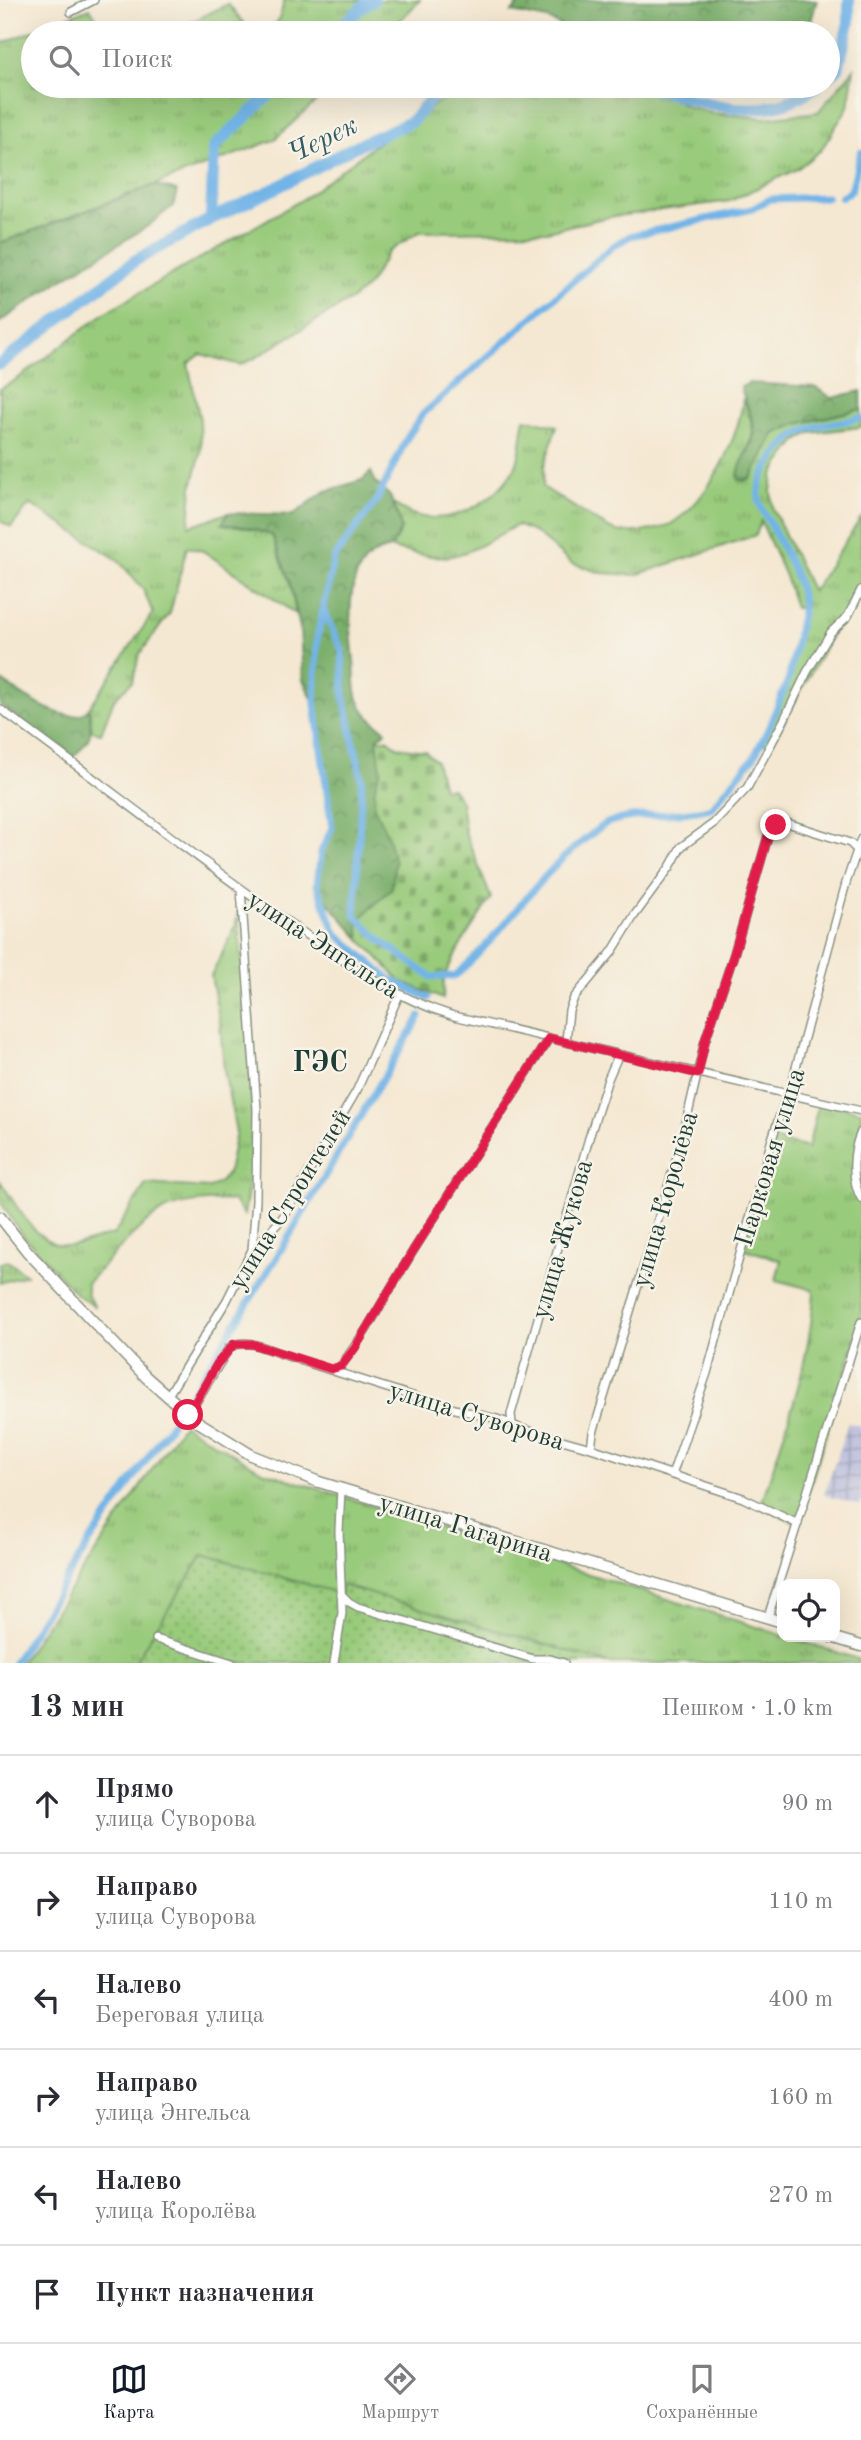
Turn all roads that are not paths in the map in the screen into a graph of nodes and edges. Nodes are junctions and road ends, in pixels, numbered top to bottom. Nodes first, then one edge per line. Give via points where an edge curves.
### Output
1 (93, 0) edge
2 (71, 12) dead end
3 (861, 590) edge
4 (0, 709) edge
5 (861, 839) edge
6 (850, 844) junction
7 (857, 850) junction
8 (241, 890) junction
9 (399, 995) junction
10 (549, 1038) junction
11 (566, 1042) junction
12 (618, 1056) junction
13 (698, 1074) junction
14 (787, 1094) junction
15 (861, 1111) edge
16 (861, 1132) edge
17 (861, 1198) edge
18 (0, 1217) edge
19 (251, 1251) junction
20 (861, 1322) edge
21 (341, 1370) junction
22 (167, 1397) junction
23 (188, 1415) junction
24 (512, 1424) junction
25 (591, 1448) junction
26 (672, 1475) junction
27 (341, 1489) junction
28 (798, 1524) junction
29 (341, 1594) junction
30 (768, 1617) junction
31 (777, 1620) edge
32 (156, 1639) dead end
33 (840, 1640) edge
34 (861, 1646) edge
35 (232, 1663) edge
36 (334, 1663) edge
37 (564, 1663) edge

1 - 2 street
3 - 11 street via 807,672 747,788 714,823 681,847 612,951 574,998
4 - 8 street, улица Энгельса
5 - 6 street
5 - 7 street, Парковая улица
6 - 7 street
6 - 13 street, улица Королёва via 784,822 772,829
7 - 14 street, Парковая улица
8 - 9 street, улица Энгельса via 346,964
8 - 19 street via 257,1109
9 - 10 street, улица Энгельса via 454,1016
9 - 19 street, улица Строителей via 357,1090 281,1220
10 - 11 street, улица Энгельса
10 - 21 street
11 - 12 street, улица Энгельса
12 - 13 street, улица Энгельса
12 - 24 street, улица Жукова via 579,1172 511,1414
13 - 14 street, улица Энгельса
13 - 25 street, улица Королёва
14 - 15 street, улица Энгельса
14 - 26 street, Парковая улица via 707,1373
16 - 17 street via 854,1183
18 - 22 street, улица Гагарина via 44,1270
19 - 22 street, улица Строителей via 227,1300
20 - 28 street
21 - 23 street, улица Суворова via 252,1344 234,1344
21 - 24 street, улица Суворова
22 - 23 street, улица Гагарина
23 - 27 street, улица Гагарина via 261,1460
24 - 25 street, улица Суворова
25 - 26 street, улица Суворова
26 - 28 street, улица Суворова via 743,1498
27 - 29 street
27 - 30 street, улица Гагарина
28 - 30 street
29 - 36 street
29 - 37 street via 358,1606 533,1659
30 - 31 street, улица Гагарина
32 - 35 street
33 - 34 street

